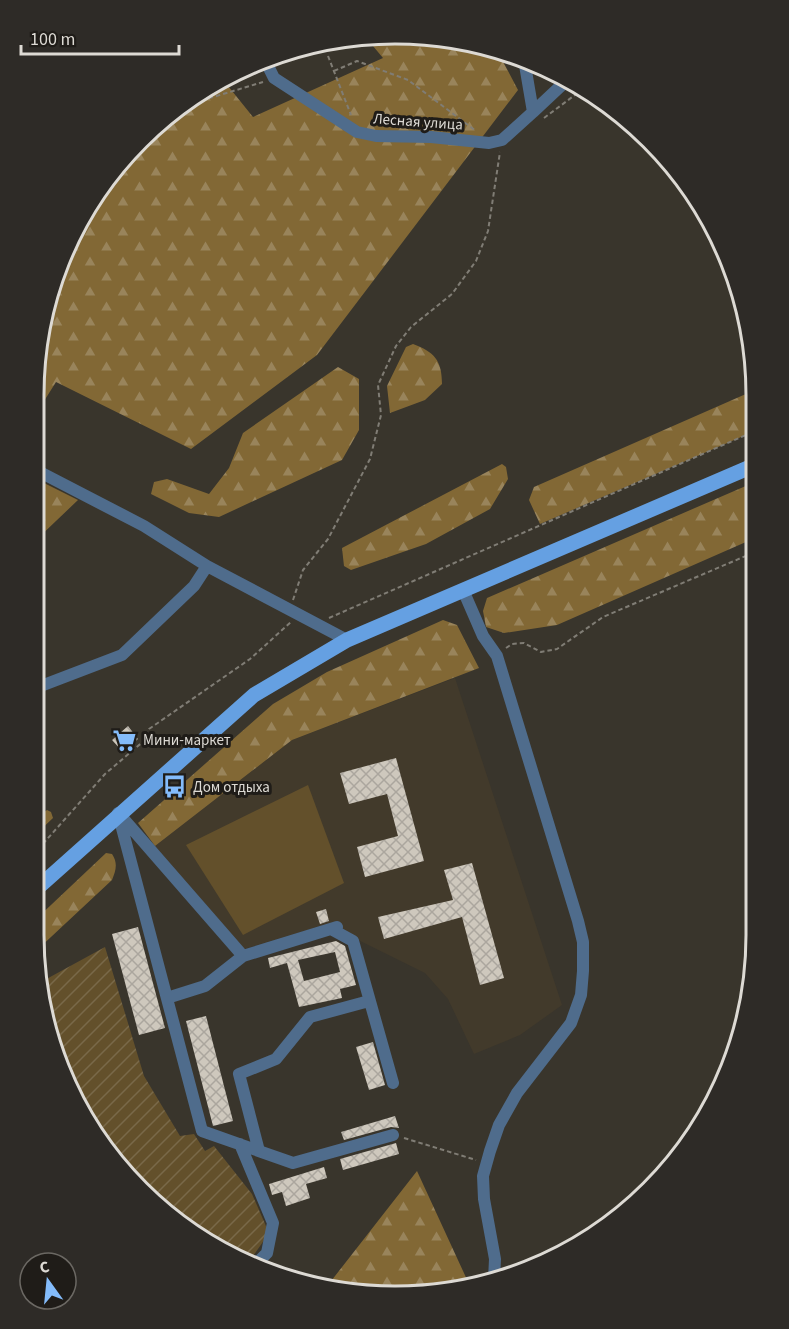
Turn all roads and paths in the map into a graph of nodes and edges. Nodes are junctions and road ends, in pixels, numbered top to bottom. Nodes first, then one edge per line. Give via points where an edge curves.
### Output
1 (328, 56) dead end
2 (268, 67) edge
3 (526, 69) edge
4 (334, 71) junction
5 (274, 78) junction
6 (561, 86) edge
7 (575, 94) edge
8 (205, 99) edge
9 (538, 115) junction
10 (357, 132) junction
11 (502, 140) junction
12 (489, 143) junction
13 (746, 435) edge
14 (746, 469) edge
15 (44, 474) edge
16 (746, 556) edge
17 (207, 566) junction
18 (463, 590) junction
19 (296, 611) junction
20 (316, 623) junction
21 (347, 640) junction
22 (497, 656) junction
23 (44, 685) edge
24 (118, 813) junction
25 (44, 843) edge
26 (44, 882) edge
27 (243, 956) junction
28 (167, 998) junction
29 (369, 1001) junction
30 (393, 1083) dead end
31 (393, 1135) joint
32 (240, 1144) junction
33 (259, 1151) junction
34 (486, 1163) junction
35 (261, 1259) edge
36 (494, 1271) edge

1 - 4 path
2 - 5 street
3 - 9 street
4 - 10 path
4 - 12 path via 357,61 408,80
5 - 8 path
5 - 10 street, Лесная улица
6 - 9 street, Лесная улица
7 - 9 path
9 - 11 street, Лесная улица
10 - 12 street, Лесная улица
11 - 12 street, Лесная улица
11 - 19 path via 488,231 476,261 452,294 411,327 396,346 378,385 381,415 370,459 328,539 303,570
13 - 20 path
14 - 18 main road
15 - 17 street via 144,526
16 - 22 path via 603,617 557,649 541,652 524,643 512,644
17 - 19 street
17 - 23 street via 194,586 122,656
18 - 21 main road
18 - 22 street via 483,636
19 - 20 street
19 - 25 path via 250,659 149,729 146,740 105,774
20 - 21 street
21 - 24 main road via 254,695
22 - 34 street via 578,921 583,971 581,995 571,1023 517,1093
24 - 26 main road
24 - 27 street
24 - 28 street
27 - 28 street via 205,986
27 - 29 street via 334,928 352,941
28 - 32 street via 202,1131
29 - 30 street
29 - 33 street via 310,1017 276,1059 239,1074
31 - 33 street via 293,1163
31 - 34 path
32 - 33 street
32 - 35 street via 273,1223 267,1253
34 - 36 street via 484,1199

